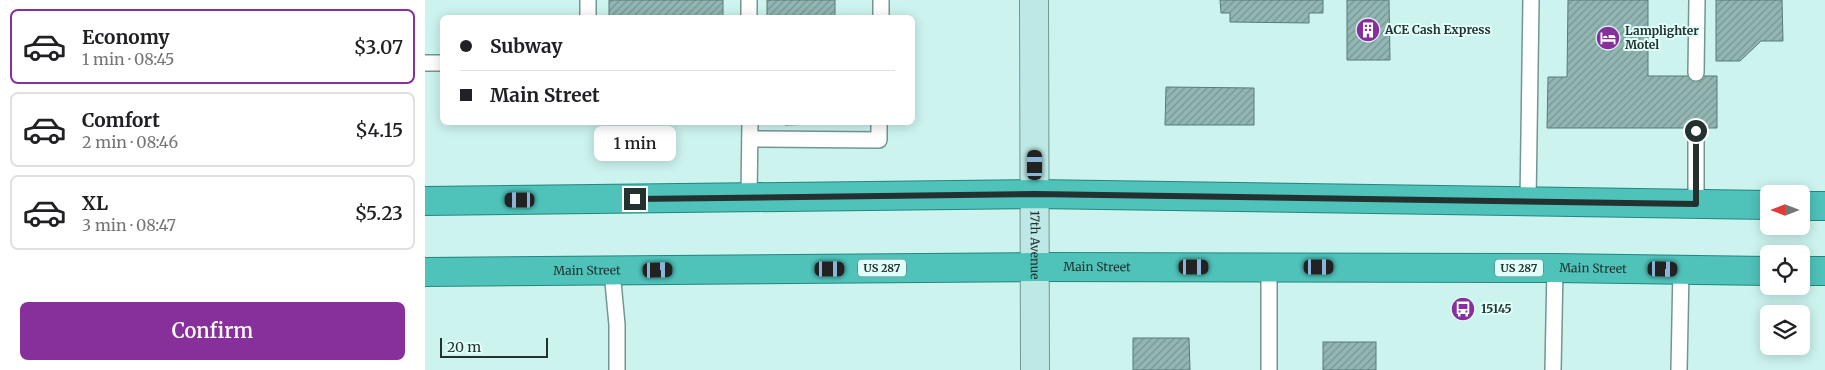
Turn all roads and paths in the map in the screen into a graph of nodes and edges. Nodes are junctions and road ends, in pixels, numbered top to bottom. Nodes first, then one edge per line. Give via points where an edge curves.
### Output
1 (588, 0) edge
2 (749, 0) edge
3 (881, 0) edge
4 (1034, 0) edge
5 (1531, 0) edge
6 (1697, 0) edge
7 (588, 15) edge
8 (749, 15) edge
9 (881, 15) edge
10 (425, 63) edge
11 (440, 63) edge
12 (1696, 73) dead end
13 (750, 125) edge
14 (879, 125) edge
15 (1696, 131) dead end
16 (750, 139) junction
17 (1035, 194) junction
18 (749, 198) junction
19 (425, 201) edge
20 (1528, 202) junction
21 (1696, 204) junction
22 (1760, 205) edge
23 (1810, 206) edge
24 (1825, 206) edge
25 (1034, 267) junction
26 (1269, 267) junction
27 (1555, 268) junction
28 (1681, 270) junction
29 (1760, 270) edge
30 (613, 271) junction
31 (1810, 271) edge
32 (1825, 271) edge
33 (425, 272) edge
34 (617, 370) edge
35 (1035, 370) edge
36 (1269, 370) edge
37 (1553, 370) edge
38 (1679, 370) edge

1 - 7 lane
2 - 8 lane
3 - 9 lane
4 - 17 main road, 17th Avenue
5 - 20 lane
6 - 12 lane
10 - 11 lane
13 - 16 lane
14 - 16 lane via 879,140
15 - 21 lane
16 - 18 lane
17 - 18 highway
17 - 20 highway
17 - 25 main road, 17th Avenue
18 - 19 highway
20 - 21 highway
21 - 22 highway
23 - 24 highway
25 - 26 highway, Main Street / US 287
25 - 30 highway, Main Street / US 287
25 - 35 main road, 17th Avenue
26 - 27 highway, Main Street / US 287
26 - 36 lane
27 - 28 highway, Main Street / US 287
27 - 37 lane
28 - 29 highway, Main Street / US 287
28 - 38 lane
30 - 33 highway, Main Street / US 287
30 - 34 lane
31 - 32 highway

